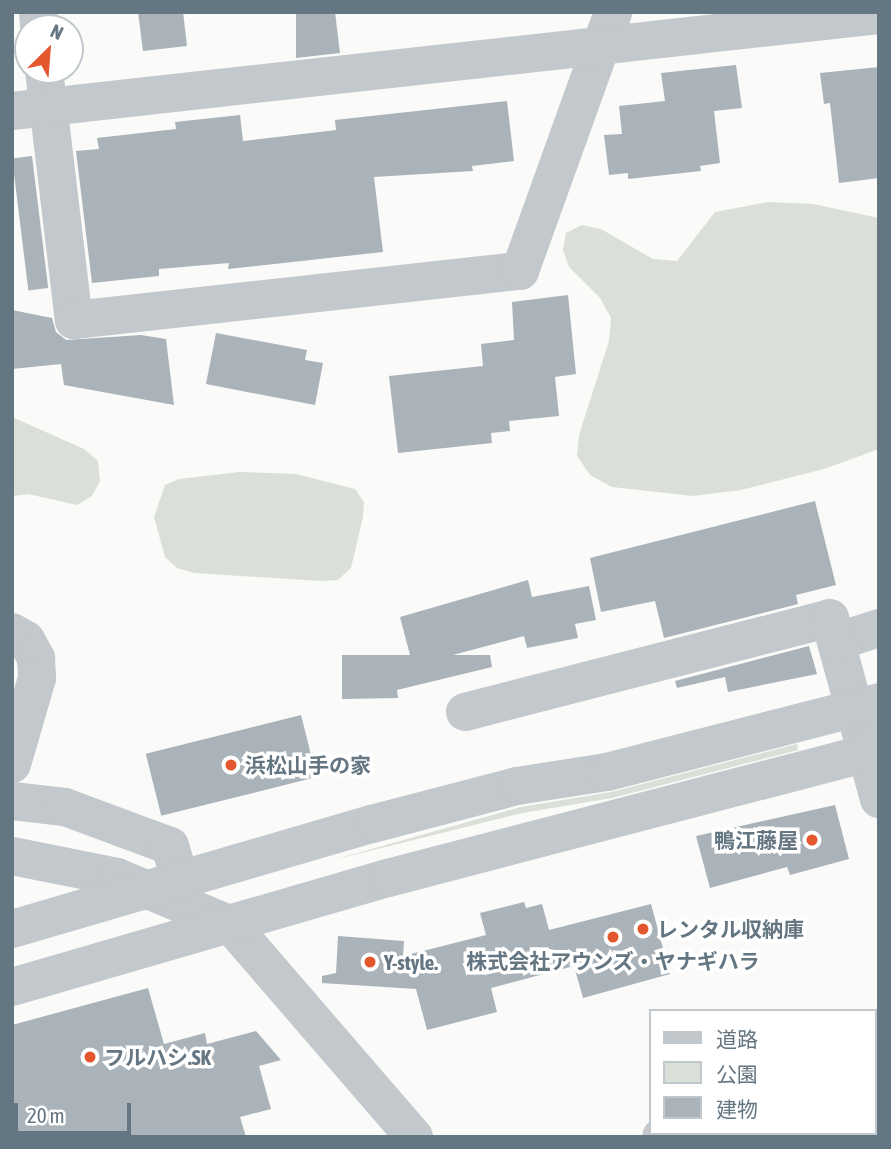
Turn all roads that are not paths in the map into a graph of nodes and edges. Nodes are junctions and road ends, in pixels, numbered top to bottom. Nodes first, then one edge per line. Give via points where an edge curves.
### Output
1 (879, 15) edge
2 (607, 29) edge
3 (35, 96) edge
4 (879, 628) edge
5 (12, 632) edge
6 (836, 642) junction
7 (866, 705) edge
8 (465, 712) dead end
9 (873, 752) edge
10 (12, 764) edge
11 (879, 799) edge
12 (12, 801) edge
13 (12, 856) edge
14 (166, 886) junction
15 (231, 925) junction
16 (12, 929) edge
17 (12, 987) edge
18 (414, 1137) edge

1 - 2 street
2 - 3 street
2 - 3 street via 520,271 74,320
4 - 6 street
5 - 10 street via 26,640 36,657 37,678
6 - 7 street
6 - 8 street via 830,618
7 - 9 street
7 - 14 street via 607,772 517,786
9 - 11 street
9 - 15 street via 388,878
12 - 14 street via 65,807 170,846
13 - 14 street
14 - 15 street
14 - 16 street
15 - 17 street
15 - 18 street

